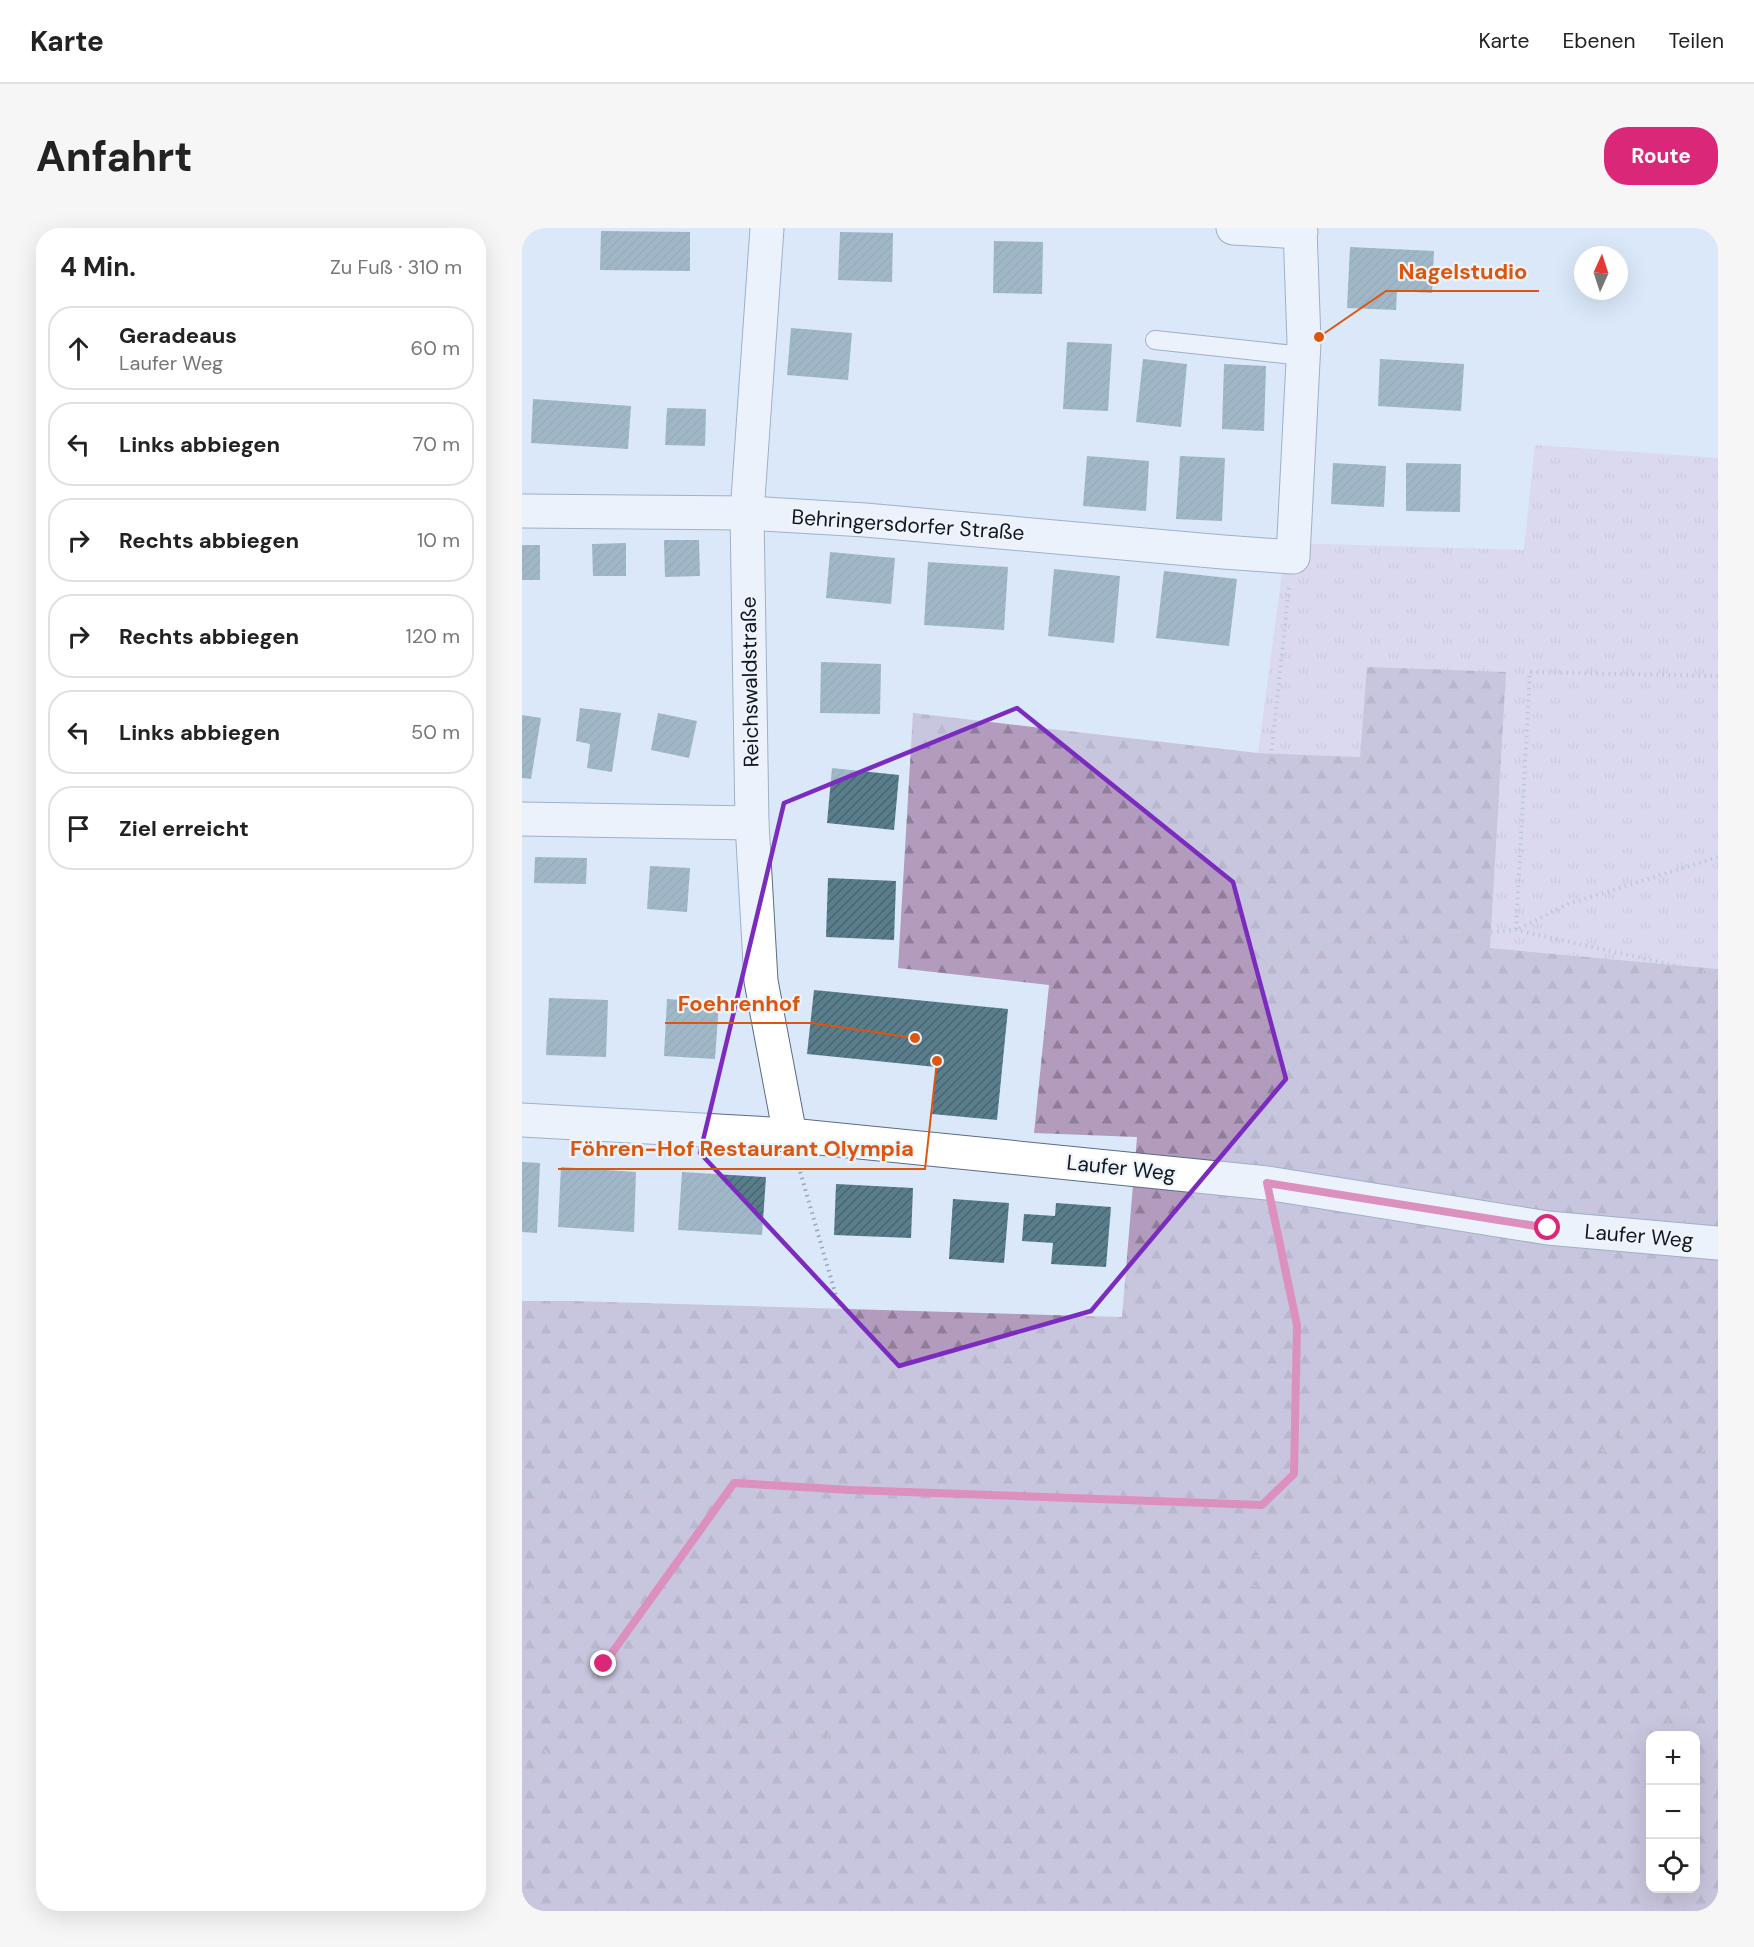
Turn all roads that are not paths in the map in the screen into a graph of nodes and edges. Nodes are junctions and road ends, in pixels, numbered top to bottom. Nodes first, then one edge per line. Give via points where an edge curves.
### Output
1 (766, 228) edge
2 (1233, 228) edge
3 (1300, 230) edge
4 (1155, 340) dead end
5 (1303, 356) junction
6 (522, 511) edge
7 (747, 513) junction
8 (522, 819) edge
9 (752, 823) junction
10 (522, 1120) edge
11 (790, 1135) junction
12 (1718, 1243) edge

1 - 7 street, Reichswaldstraße
2 - 3 street
3 - 5 street
4 - 5 lane
5 - 7 street, Behringersdorfer Straße via 1293,557 865,519
6 - 7 street, Behringersdorfer Straße
7 - 9 street, Reichswaldstraße
8 - 9 street
9 - 11 street, Reichswaldstraße via 761,981
10 - 11 street, Laufer Weg
11 - 12 street, Laufer Weg via 1267,1183 1548,1228

